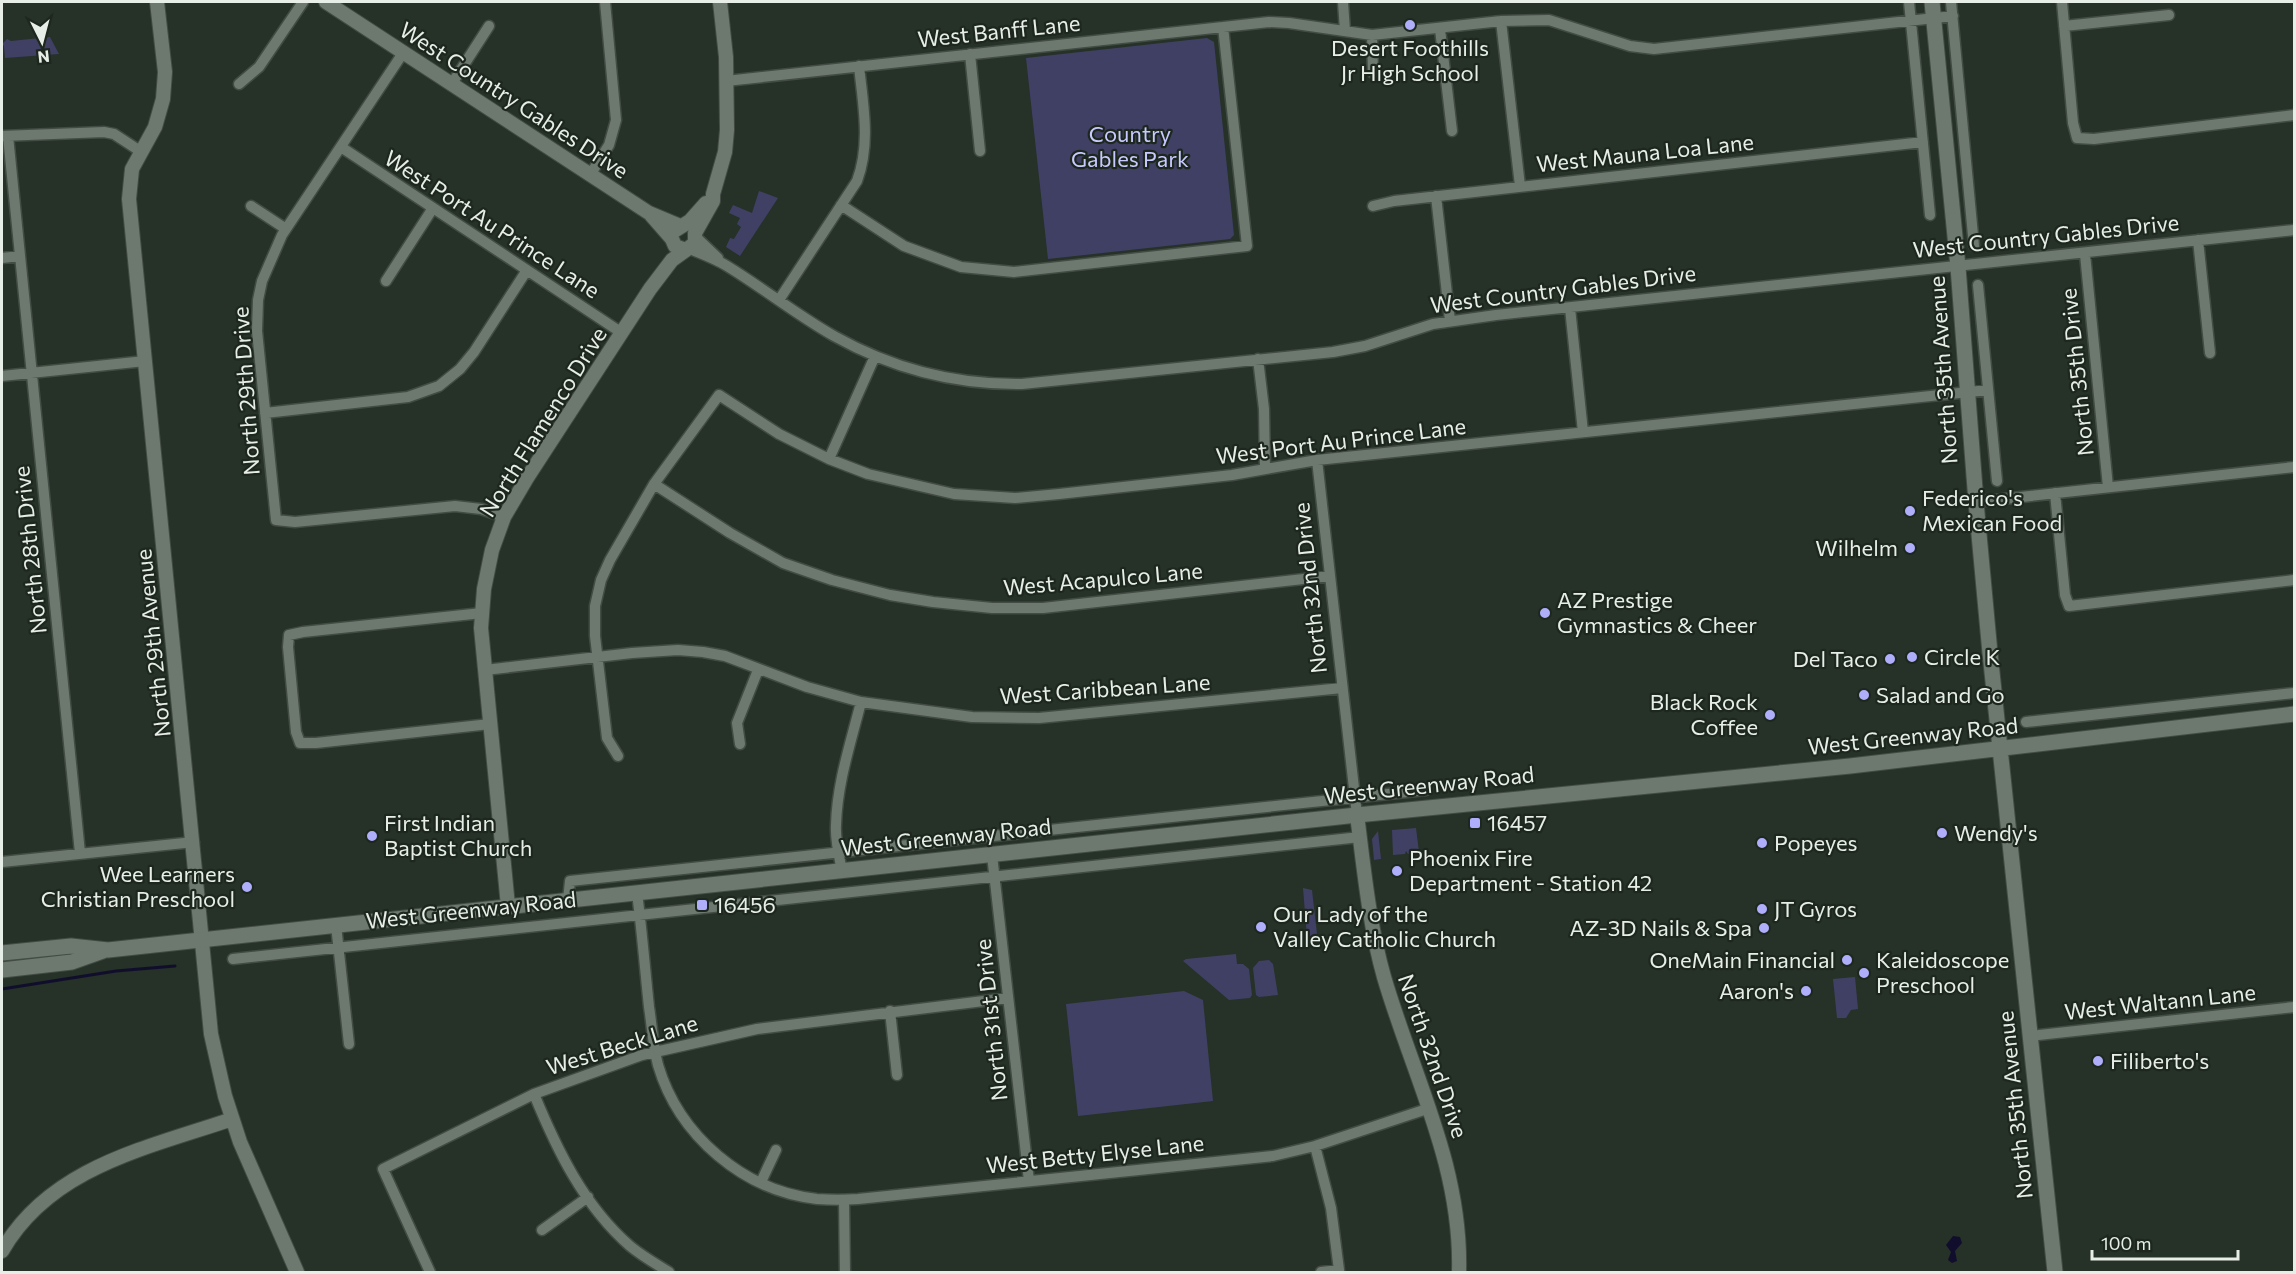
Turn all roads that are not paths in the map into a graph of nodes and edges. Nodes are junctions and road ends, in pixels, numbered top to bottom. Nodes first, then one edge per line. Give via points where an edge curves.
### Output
1 (157, 2) edge
2 (303, 2) edge
3 (605, 2) edge
4 (720, 2) edge
5 (1343, 2) edge
6 (1908, 2) edge
7 (1932, 2) edge
8 (1951, 2) edge
9 (2062, 2) edge
10 (330, 3) edge
11 (2169, 15) dead end
12 (1953, 16) junction
13 (1934, 18) junction
14 (1501, 21) junction
15 (1910, 21) junction
16 (489, 26) dead end
17 (2064, 26) junction
18 (1223, 27) junction
19 (1440, 29) junction
20 (1345, 32) junction
21 (1372, 35) junction
22 (403, 52) junction
23 (970, 54) junction
24 (859, 66) junction
25 (1373, 73) dead end
26 (726, 81) junction
27 (239, 84) dead end
28 (451, 85) junction
29 (2295, 115) edge
30 (1452, 131) dead end
31 (5, 136) edge
32 (1923, 142) junction
33 (341, 147) junction
34 (140, 151) junction
35 (980, 151) dead end
36 (590, 175) junction
37 (1520, 186) junction
38 (1436, 196) junction
39 (251, 206) dead end
40 (841, 206) junction
41 (1373, 206) dead end
42 (433, 208) junction
43 (649, 213) junction
44 (1930, 215) dead end
45 (286, 229) junction
46 (2295, 230) edge
47 (689, 237) junction
48 (2198, 240) junction
49 (672, 241) junction
50 (1974, 246) dead end
51 (2085, 254) junction
52 (20, 256) junction
53 (2, 258) edge
54 (1958, 267) junction
55 (527, 270) junction
56 (386, 281) dead end
57 (1978, 285) dead end
58 (650, 290) junction
59 (779, 300) junction
60 (1570, 308) junction
61 (1450, 321) junction
62 (622, 333) junction
63 (2210, 353) dead end
64 (875, 356) junction
65 (1258, 359) junction
66 (145, 361) junction
67 (32, 372) junction
68 (2, 376) edge
69 (1988, 390) junction
70 (1967, 392) junction
71 (265, 413) junction
72 (1583, 432) junction
73 (830, 459) junction
74 (1317, 460) junction
75 (2295, 467) edge
76 (1265, 468) junction
77 (1997, 481) dead end
78 (654, 484) junction
79 (2108, 487) junction
80 (2055, 494) junction
81 (1976, 502) junction
82 (504, 518) junction
83 (1330, 576) junction
84 (2295, 580) edge
85 (482, 613) junction
86 (597, 657) junction
87 (485, 670) junction
88 (758, 670) junction
89 (1342, 688) junction
90 (2295, 693) edge
91 (861, 702) junction
92 (2295, 714) edge
93 (2026, 722) dead end
94 (490, 724) junction
95 (740, 744) dead end
96 (1999, 749) junction
97 (618, 756) dead end
98 (1425, 790) dead end
99 (1354, 796) junction
100 (1357, 814) junction
101 (1359, 837) junction
102 (194, 842) junction
103 (80, 853) junction
104 (839, 854) junction
105 (992, 855) junction
106 (2, 862) edge
107 (842, 871) junction
108 (995, 878) junction
109 (637, 893) junction
110 (568, 900) junction
111 (508, 906) junction
112 (640, 915) junction
113 (336, 925) junction
114 (202, 940) junction
115 (339, 947) junction
116 (108, 950) junction
117 (2, 953) edge
118 (232, 959) dead end
119 (2, 970) edge
120 (1008, 998) junction
121 (2295, 1007) edge
122 (890, 1011) junction
123 (2030, 1036) junction
124 (349, 1044) dead end
125 (656, 1052) junction
126 (897, 1075) dead end
127 (534, 1094) junction
128 (1430, 1108) junction
129 (232, 1119) junction
130 (1315, 1146) junction
131 (776, 1150) dead end
132 (1029, 1181) junction
133 (761, 1182) junction
134 (588, 1197) junction
135 (844, 1200) junction
136 (542, 1230) dead end
137 (2, 1251) edge
138 (297, 1272) edge
139 (430, 1272) edge
140 (669, 1272) edge
141 (844, 1272) edge
142 (1321, 1272) edge
143 (1459, 1272) edge
144 (2055, 1272) edge

1 - 34 street, North 29th Avenue via 165,86 155,127
2 - 27 street via 259,67
3 - 36 street via 616,120 612,138
4 - 26 street, North Flamenco Drive
5 - 20 street
6 - 15 street
7 - 13 main road, North 35th Avenue
8 - 12 street
9 - 17 street
10 - 22 street, West Country Gables Drive
11 - 17 street
12 - 13 street, West Banff Lane
12 - 50 street
13 - 15 street, West Banff Lane
13 - 54 main road, North 35th Avenue
14 - 15 street, West Banff Lane via 1549,20 1630,46 1654,49
14 - 19 street, West Banff Lane
14 - 37 street
15 - 32 street
16 - 28 street
17 - 29 street via 2077,138
18 - 20 street, West Banff Lane via 1269,22
18 - 23 street, West Banff Lane
18 - 40 street via 1247,246 1014,272 961,267 904,246
19 - 21 street, West Banff Lane
19 - 30 street
20 - 21 street, West Banff Lane
21 - 25 street
22 - 28 street, West Country Gables Drive
22 - 33 street, North 29th Drive
23 - 24 street, West Banff Lane
23 - 35 street
24 - 26 street, West Banff Lane
24 - 40 street via 866,141 857,181
26 - 47 street, North Flamenco Drive via 725,152 708,213
28 - 36 street, West Country Gables Drive
31 - 34 street via 104,132
31 - 52 street, North 28th Drive
32 - 37 street, West Mauna Loa Lane
32 - 44 street
33 - 42 street, West Port Au Prince Lane
33 - 45 street, North 29th Drive
34 - 66 street, North 29th Avenue via 132,169 129,199
36 - 43 street, West Country Gables Drive
37 - 38 street, West Mauna Loa Lane
38 - 41 street, West Mauna Loa Lane
38 - 61 street
39 - 45 street
40 - 59 street
42 - 55 street, West Port Au Prince Lane
42 - 56 street
43 - 47 street, West Country Gables Drive
43 - 49 street, West Country Gables Drive
45 - 71 street, North 29th Drive via 267,266 258,300
46 - 48 street, West Country Gables Drive
47 - 49 street, North Flamenco Drive via 674,231
47 - 58 street, North Flamenco Drive
47 - 59 street, West Country Gables Drive
48 - 51 street, West Country Gables Drive
48 - 63 street
49 - 58 street, North Flamenco Drive
51 - 54 street, West Country Gables Drive
51 - 79 street, North 35th Drive
52 - 53 street
52 - 67 street, North 28th Drive
54 - 60 street, West Country Gables Drive
54 - 70 main road, North 35th Avenue
55 - 62 street, West Port Au Prince Lane
55 - 71 street via 474,352 439,386 408,398
57 - 69 street, North 35th Avenue
58 - 62 street, North Flamenco Drive
59 - 64 street, West Country Gables Drive via 832,335
60 - 61 street, West Country Gables Drive
60 - 72 street
61 - 65 street, West Country Gables Drive via 1365,346
62 - 82 street, North Flamenco Drive
64 - 65 street, West Country Gables Drive via 946,379 990,385
64 - 73 street
65 - 76 street
66 - 67 street
66 - 102 street, North 29th Avenue
67 - 68 street
67 - 103 street, North 28th Drive
69 - 70 street, West Port Au Prince Lane
69 - 77 street, North 35th Avenue
70 - 72 street, West Port Au Prince Lane
70 - 81 main road, North 35th Avenue
71 - 82 street, North 29th Drive via 276,520 295,522 455,506 481,509
72 - 74 street, West Port Au Prince Lane
73 - 76 street, West Port Au Prince Lane via 915,486 954,494 1015,498 1232,475
73 - 78 street, West Port Au Prince Lane via 780,434 719,395
74 - 76 street, West Port Au Prince Lane
74 - 83 street, North 32nd Drive
75 - 79 street
78 - 83 street, West Acapulco Lane via 783,563 832,580 933,602 1043,608
78 - 86 street via 601,580 595,606
79 - 80 street
80 - 81 street
80 - 84 street via 2069,606
81 - 96 main road, North 35th Avenue
82 - 85 street, North Flamenco Drive via 492,550
83 - 89 street, North 32nd Drive
85 - 87 street, North Flamenco Drive
85 - 94 street via 303,632 289,636 288,647 300,742
86 - 87 street, West Caribbean Lane
86 - 88 street, West Caribbean Lane via 678,650 725,656
86 - 97 street via 607,738
87 - 94 street, North Flamenco Drive
88 - 91 street, West Caribbean Lane
88 - 95 street via 737,723
89 - 91 street, West Caribbean Lane via 1039,718 972,717
89 - 99 street, North 32nd Drive
90 - 93 street, West Greenway Road
91 - 104 street via 837,809
92 - 96 main road, West Greenway Road
94 - 111 street, North Flamenco Drive
96 - 100 main road, West Greenway Road
96 - 123 main road, North 35th Avenue
98 - 99 street, West Greenway Road
99 - 100 street, North 32nd Drive
99 - 104 street, West Greenway Road
100 - 101 street, North 32nd Drive
100 - 105 main road, West Greenway Road
101 - 108 street, West Greenway Road
101 - 128 street, North 32nd Drive via 1384,978
102 - 103 street
102 - 114 street, North 29th Avenue
103 - 106 street
104 - 107 street
104 - 110 street, West Greenway Road via 570,881
105 - 107 main road, West Greenway Road
105 - 108 street, North 31st Drive
107 - 109 main road, West Greenway Road
108 - 112 street, West Greenway Road
108 - 120 street, North 31st Drive
109 - 110 main road, West Greenway Road
109 - 112 street, West Betty Elyse Lane
110 - 111 main road, West Greenway Road
111 - 113 main road, West Greenway Road
112 - 115 street, West Greenway Road
112 - 125 street, West Betty Elyse Lane
113 - 114 main road, West Greenway Road
113 - 115 street
114 - 116 main road, West Greenway Road
114 - 129 street, North 29th Avenue via 211,1034
115 - 118 street, West Greenway Road
115 - 124 street
116 - 117 main road, West Greenway Road via 70,946
116 - 119 main road, West Greenway Road via 72,962
120 - 122 street, West Beck Lane
120 - 132 street, North 31st Drive
121 - 123 street, West Waltann Lane
122 - 125 street, West Beck Lane via 757,1029
122 - 126 street
123 - 144 main road, North 35th Avenue
125 - 127 street, West Beck Lane
125 - 133 street, West Betty Elyse Lane via 675,1106 697,1135 734,1168
127 - 134 street via 562,1159
127 - 139 street, West Beck Lane via 382,1169
128 - 130 street, West Betty Elyse Lane
128 - 143 street, North 32nd Drive via 1456,1207
129 - 137 street via 117,1158 76,1177 23,1221
129 - 138 street, North 29th Avenue
130 - 132 street, West Betty Elyse Lane via 1273,1156
130 - 142 street via 1331,1208 1339,1270
131 - 133 street
132 - 135 street, West Betty Elyse Lane
133 - 135 street, West Betty Elyse Lane via 815,1199
134 - 136 street
134 - 140 street via 631,1246
135 - 141 street

